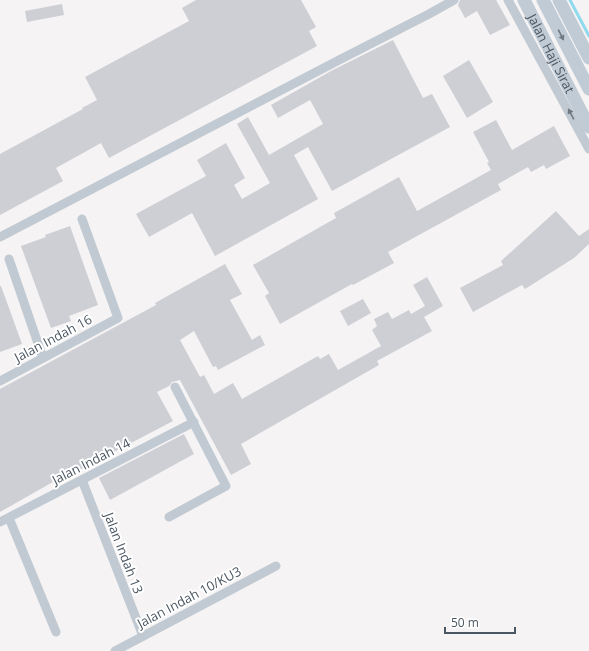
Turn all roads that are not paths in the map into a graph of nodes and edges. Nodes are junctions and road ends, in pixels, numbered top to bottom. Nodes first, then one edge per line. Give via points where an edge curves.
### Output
1 (454, 0) edge
2 (508, 0) edge
3 (524, 0) edge
4 (543, 0) edge
5 (559, 0) edge
6 (589, 58) edge
7 (589, 89) edge
8 (589, 128) edge
9 (589, 149) edge
10 (82, 219) dead end
11 (0, 237) edge
12 (9, 259) dead end
13 (43, 358) junction
14 (0, 381) edge
15 (176, 387) dead end
16 (194, 422) junction
17 (82, 480) junction
18 (169, 517) dead end
19 (9, 518) junction
20 (0, 522) edge
21 (276, 566) dead end
22 (56, 632) dead end
23 (143, 636) junction
24 (115, 651) edge

1 - 11 street
9 -> 2 street
3 - 8 main road, Jalan Haji Sirat
4 -> 7 main road, Jalan Haji Sirat
5 - 6 main road
10 - 13 street, Jalan Indah 16 via 118,318
12 - 13 street
13 - 14 street, Jalan Indah 16
15 - 16 street
16 - 17 street, Jalan Indah 14
16 - 18 street via 226,486
17 - 19 street, Jalan Indah 14
17 - 23 street, Jalan Indah 13
19 - 20 street, Jalan Indah 14
19 - 22 street
21 - 23 street, Jalan Indah 10/KU3
23 - 24 street, Jalan Indah 10/KU3

